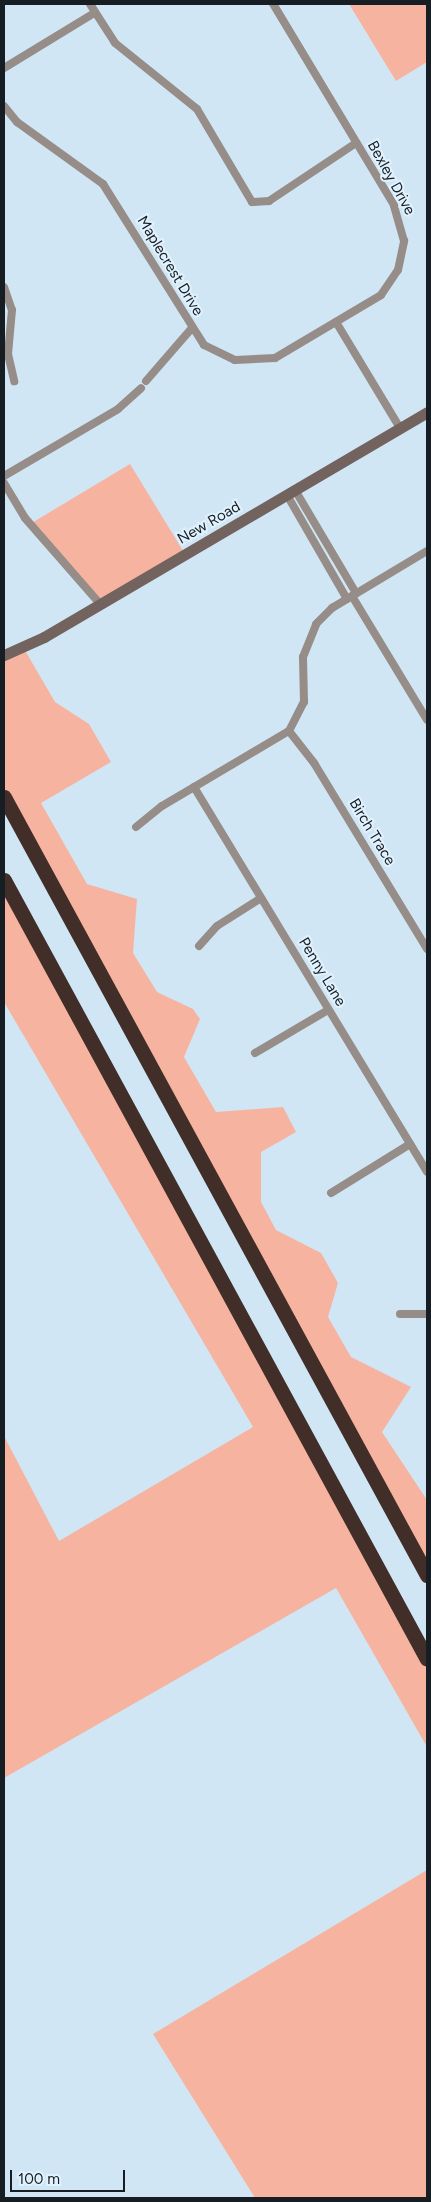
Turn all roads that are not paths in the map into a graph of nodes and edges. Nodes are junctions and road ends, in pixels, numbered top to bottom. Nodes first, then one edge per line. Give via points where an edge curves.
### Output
1 (90, 4) edge
2 (273, 4) edge
3 (94, 13) junction
4 (4, 68) edge
5 (4, 106) edge
6 (356, 143) junction
7 (4, 287) edge
8 (336, 322) junction
9 (191, 329) junction
10 (14, 381) dead end
11 (146, 381) dead end
12 (141, 388) dead end
13 (427, 412) edge
14 (400, 428) junction
15 (4, 476) edge
16 (4, 483) edge
17 (291, 492) junction
18 (427, 551) edge
19 (352, 596) junction
20 (100, 604) junction
21 (4, 656) edge
22 (427, 720) edge
23 (289, 731) junction
24 (194, 787) junction
25 (4, 797) edge
26 (136, 827) dead end
27 (4, 880) edge
28 (261, 898) junction
29 (199, 946) dead end
30 (427, 950) edge
31 (328, 1010) junction
32 (256, 1053) dead end
33 (410, 1144) junction
34 (427, 1172) edge
35 (331, 1192) dead end
36 (400, 1314) dead end
37 (427, 1314) edge
38 (427, 1576) edge
39 (427, 1659) edge

1 - 3 street
2 - 6 street, Bexley Drive
3 - 4 street
3 - 6 street via 119,47 197,109 252,202 269,201
5 - 9 street, Maplecrest Drive via 17,122 104,184
6 - 8 street, Bexley Drive via 398,214 404,249 398,270 386,289
7 - 10 street via 12,310 8,354
8 - 9 street, Maplecrest Drive via 281,355 254,362 217,354
8 - 14 street
9 - 11 street
12 - 15 street via 118,409
13 - 14 street, New Road
14 - 17 street, New Road
16 - 20 street via 25,518
17 - 19 street
17 - 20 street, New Road
18 - 19 street
19 - 22 street
19 - 23 street via 325,614 309,635 303,657 304,702
20 - 21 street, New Road
23 - 24 street
23 - 30 street, Birch Trace via 314,762
24 - 26 street
24 - 28 street, Penny Lane
25 - 38 highway
27 - 39 highway
28 - 29 street via 217,926
28 - 31 street, Penny Lane
31 - 32 street
31 - 33 street, Penny Lane
33 - 34 street, Penny Lane
33 - 35 street
36 - 37 street

